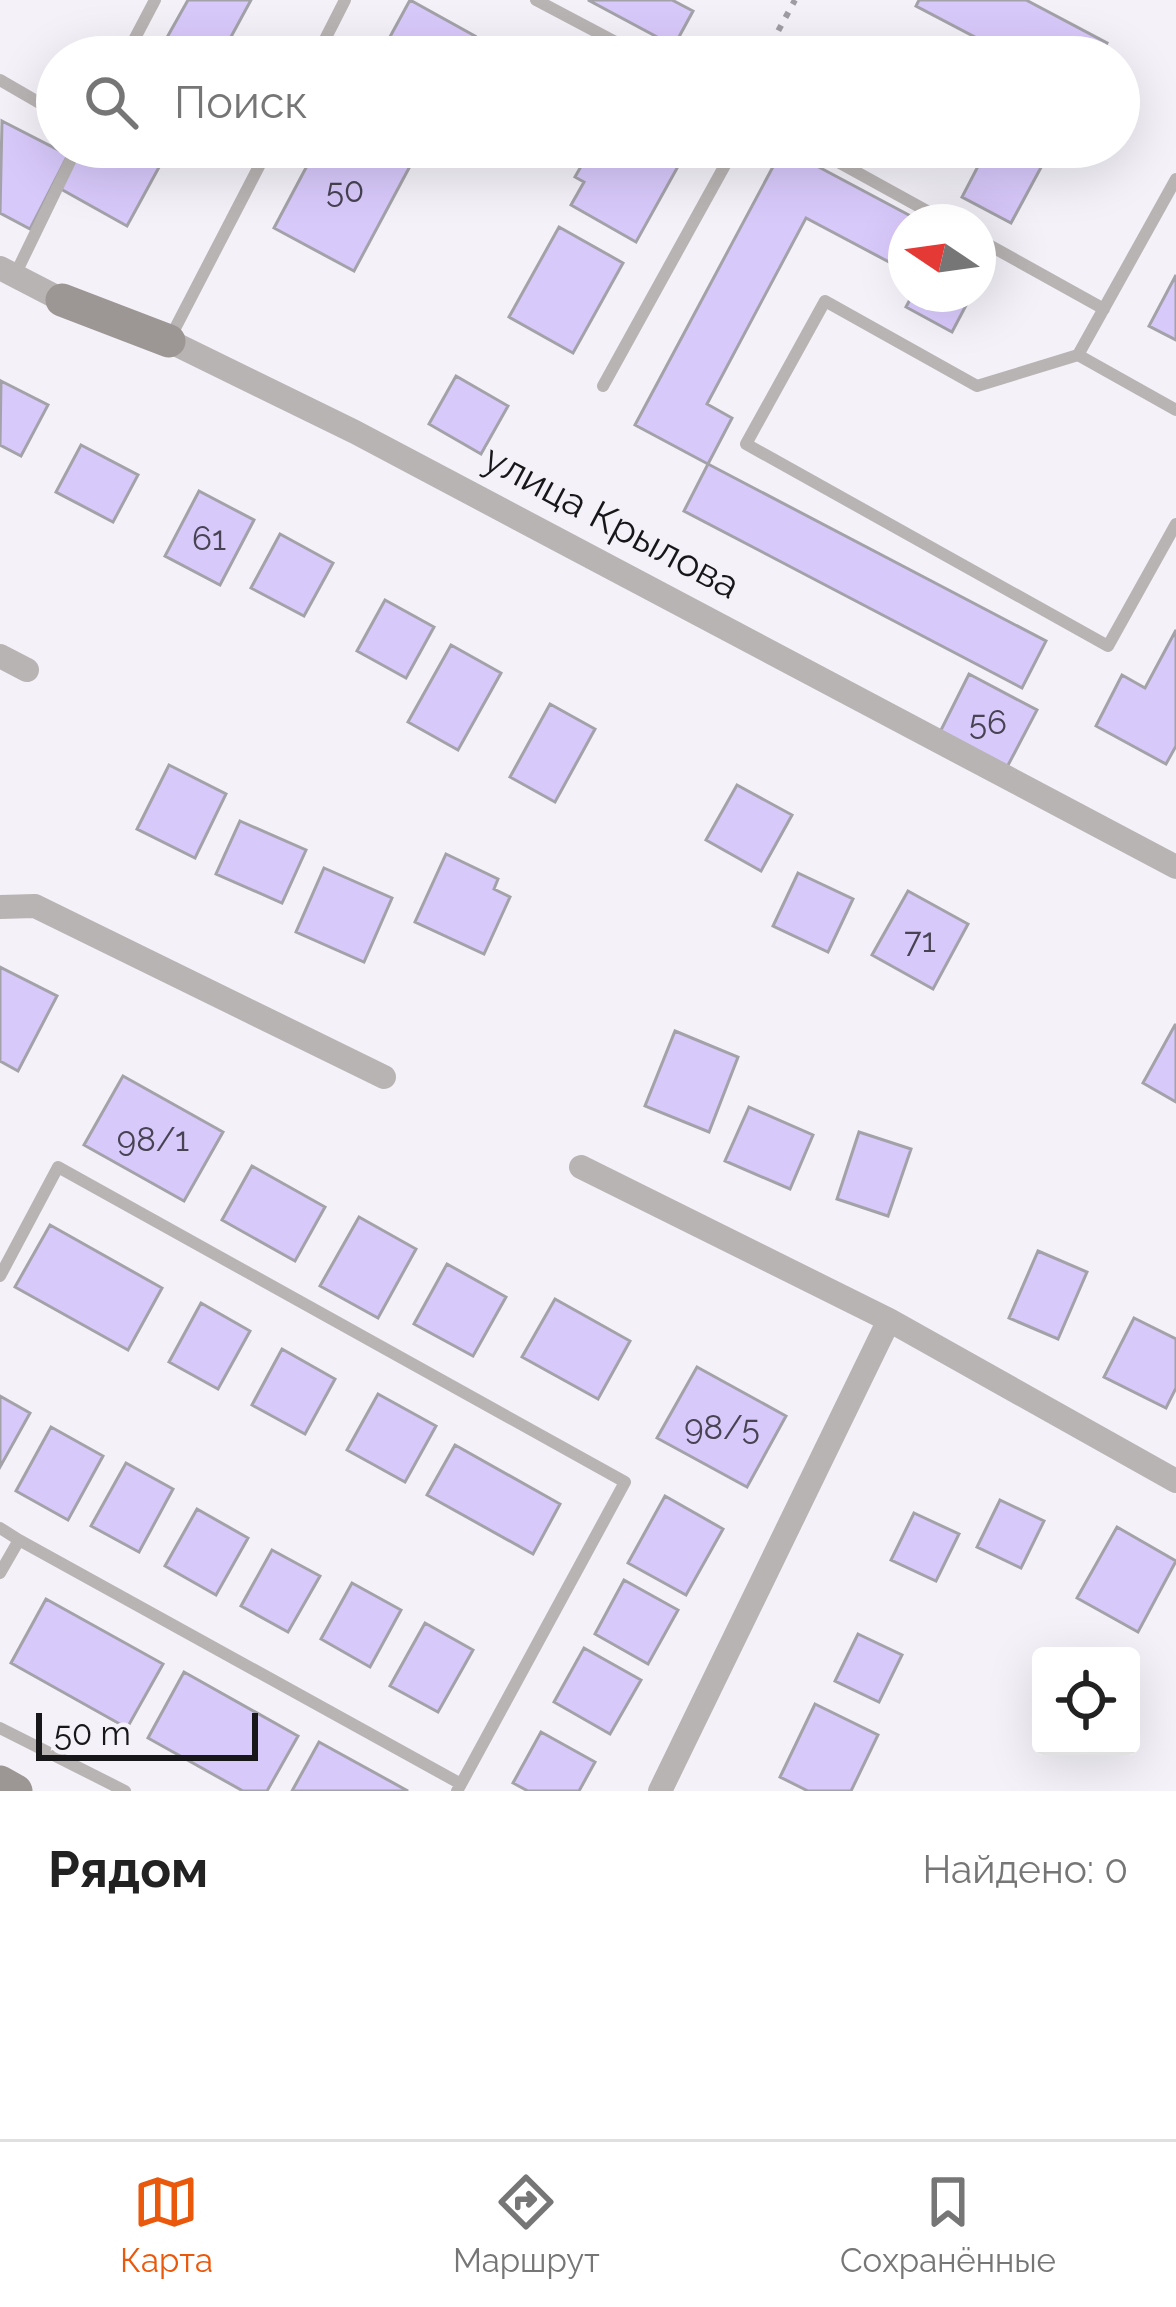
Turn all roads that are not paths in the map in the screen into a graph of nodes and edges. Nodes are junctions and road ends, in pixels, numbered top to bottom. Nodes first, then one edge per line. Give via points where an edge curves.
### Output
1 (155, 0) edge
2 (345, 0) edge
3 (536, 0) edge
4 (136, 36) edge
5 (327, 36) edge
6 (604, 36) edge
7 (0, 80) edge
8 (36, 101) edge
9 (65, 168) edge
10 (258, 168) edge
11 (723, 168) edge
12 (849, 168) edge
13 (1176, 179) edge
14 (914, 204) edge
15 (996, 249) edge
16 (8, 272) edge
17 (62, 300) joint
18 (1104, 309) junction
19 (169, 341) junction
20 (1078, 356) junction
21 (603, 386) dead end
22 (1176, 410) edge
23 (1176, 524) edge
24 (0, 656) edge
25 (27, 670) dead end
26 (1176, 867) edge
27 (0, 907) edge
28 (384, 1077) dead end
29 (580, 1166) dead end
30 (0, 1276) edge
31 (889, 1320) junction
32 (1176, 1481) edge
33 (0, 1528) edge
34 (19, 1540) junction
35 (0, 1573) edge
36 (0, 1728) edge
37 (0, 1782) edge
38 (459, 1787) edge
39 (16, 1791) edge
40 (124, 1791) edge
41 (660, 1791) edge

1 - 4 lane
2 - 5 lane
3 - 6 lane
7 - 8 lane
9 - 16 lane
10 - 19 lane
11 - 21 lane
12 - 14 lane
13 - 18 lane
15 - 18 lane
16 - 17 street, улица Крылова
17 - 19 street, улица Крылова
18 - 20 lane
19 - 26 street, улица Крылова
20 - 22 lane
20 - 23 lane via 977,386 826,301 746,444 1108,646
24 - 25 street
27 - 28 street via 35,906
29 - 31 street
30 - 38 lane via 58,1167 625,1482
31 - 32 street
31 - 41 street
33 - 34 lane
34 - 35 lane
34 - 38 lane
36 - 40 lane
37 - 39 street

